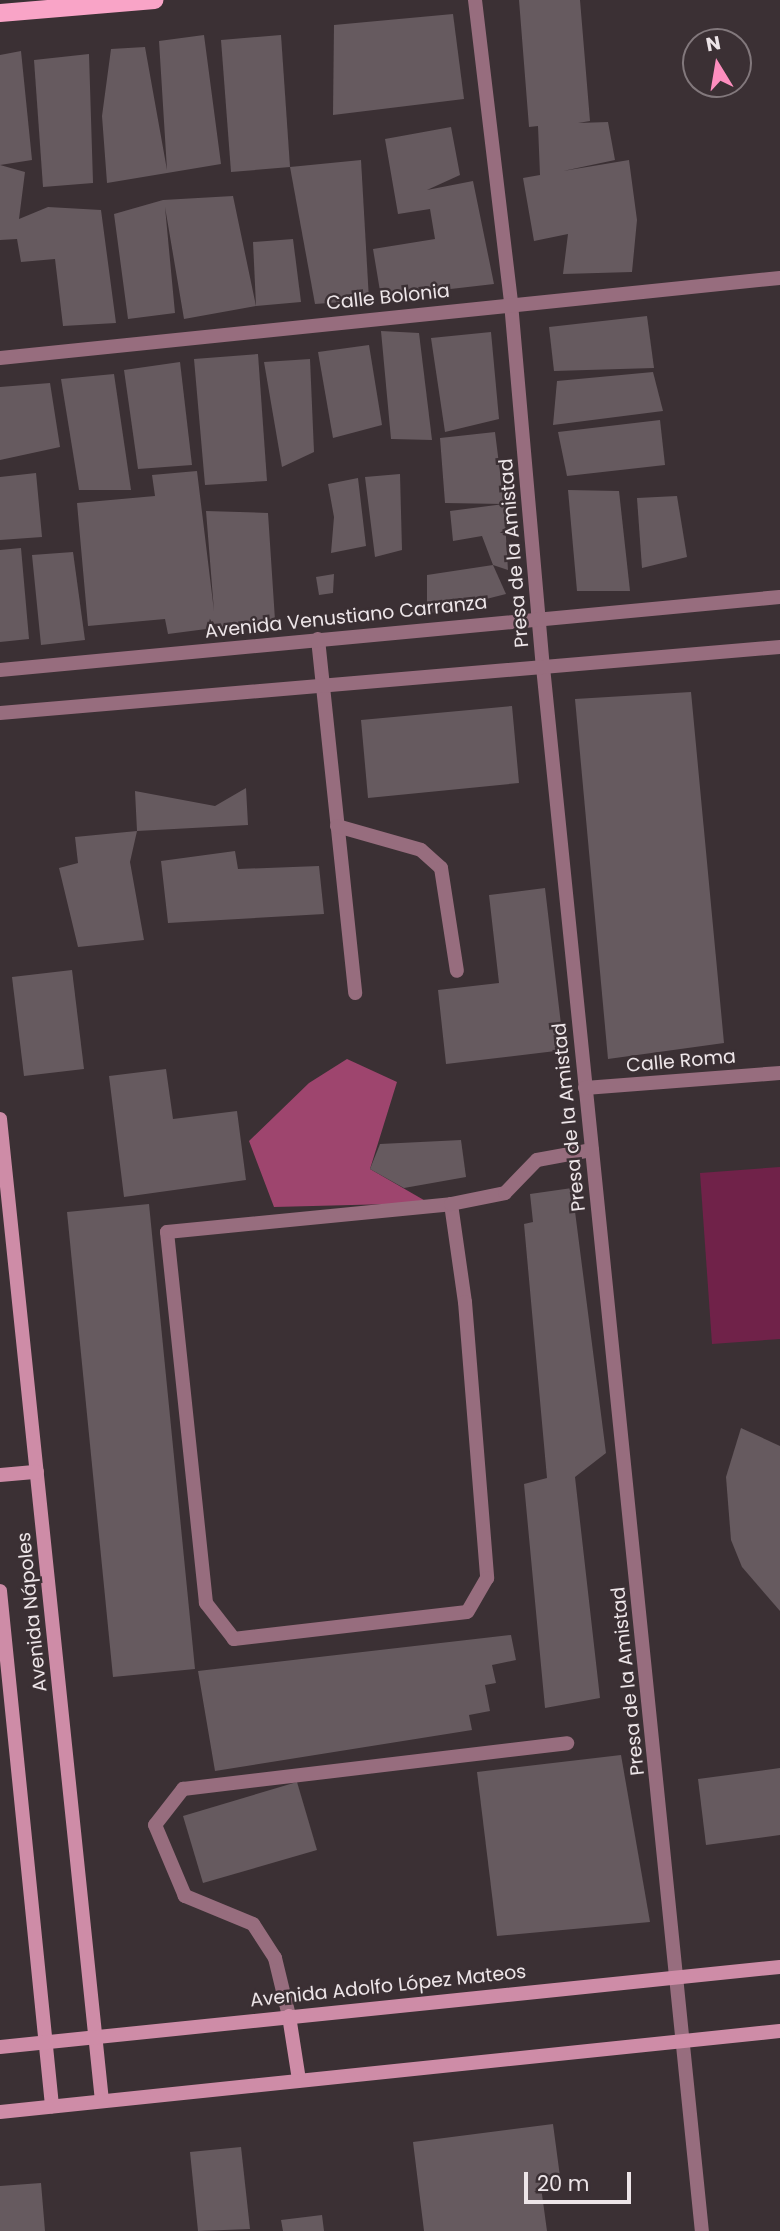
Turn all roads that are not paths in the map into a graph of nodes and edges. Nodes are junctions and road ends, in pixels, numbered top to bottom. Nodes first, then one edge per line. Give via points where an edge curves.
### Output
1 (154, 0) edge
2 (475, 0) edge
3 (0, 13) edge
4 (780, 278) edge
5 (511, 303) junction
6 (0, 358) edge
7 (780, 597) edge
8 (540, 617) junction
9 (318, 639) junction
10 (780, 647) edge
11 (543, 667) junction
12 (0, 670) edge
13 (321, 685) junction
14 (0, 713) edge
15 (337, 826) junction
16 (457, 971) dead end
17 (355, 993) dead end
18 (780, 1073) edge
19 (585, 1088) junction
20 (0, 1119) edge
21 (2, 1149) edge
22 (592, 1150) junction
23 (451, 1204) junction
24 (37, 1472) junction
25 (0, 1475) edge
26 (0, 1591) edge
27 (567, 1743) dead end
28 (780, 1966) edge
29 (679, 1976) junction
30 (289, 2016) junction
31 (780, 2031) edge
32 (96, 2036) junction
33 (685, 2040) junction
34 (46, 2042) junction
35 (0, 2047) edge
36 (299, 2081) junction
37 (102, 2101) junction
38 (52, 2106) junction
39 (0, 2112) edge
40 (702, 2231) edge

1 - 3 main road
2 - 5 street, Presa de la Amistad
4 - 5 street, Calle Bolonia
5 - 6 street, Calle Bolonia
5 - 8 street, Presa de la Amistad
7 - 8 street, Avenida Venustiano Carranza
8 - 9 street, Avenida Venustiano Carranza
8 - 11 street, Presa de la Amistad
9 - 12 street, Avenida Venustiano Carranza
9 - 13 street
10 - 11 street
11 - 13 street
11 - 19 street, Presa de la Amistad
13 - 14 street
13 - 15 street
15 - 16 street via 421,850 441,868
15 - 17 street
18 - 19 street, Calle Roma
19 - 22 street, Presa de la Amistad
20 - 21 main road, Avenida Nápoles
21 - 24 main road, Avenida Nápoles
22 - 23 street via 537,1160 505,1193
22 - 29 street, Presa de la Amistad
23 - 23 street via 465,1302 487,1578 467,1612 234,1639 206,1603 167,1232
24 - 25 main road
24 - 32 main road, Avenida Nápoles
26 - 34 main road, Avenida Nápoles
27 - 30 street via 183,1789 155,1825 185,1896 253,1923 275,1958
28 - 29 main road, Avenida Adolfo López Mateos
29 - 30 main road, Avenida Adolfo López Mateos
29 - 33 street, Presa de la Amistad
30 - 32 main road, Avenida Adolfo López Mateos
30 - 36 main road
31 - 33 main road
32 - 34 main road, Avenida Adolfo López Mateos
32 - 37 main road, Avenida Nápoles
33 - 36 main road
33 - 40 street, Presa de la Amistad
34 - 35 main road, Avenida Adolfo López Mateos
34 - 38 main road, Avenida Nápoles
36 - 37 main road
37 - 38 main road
38 - 39 main road

